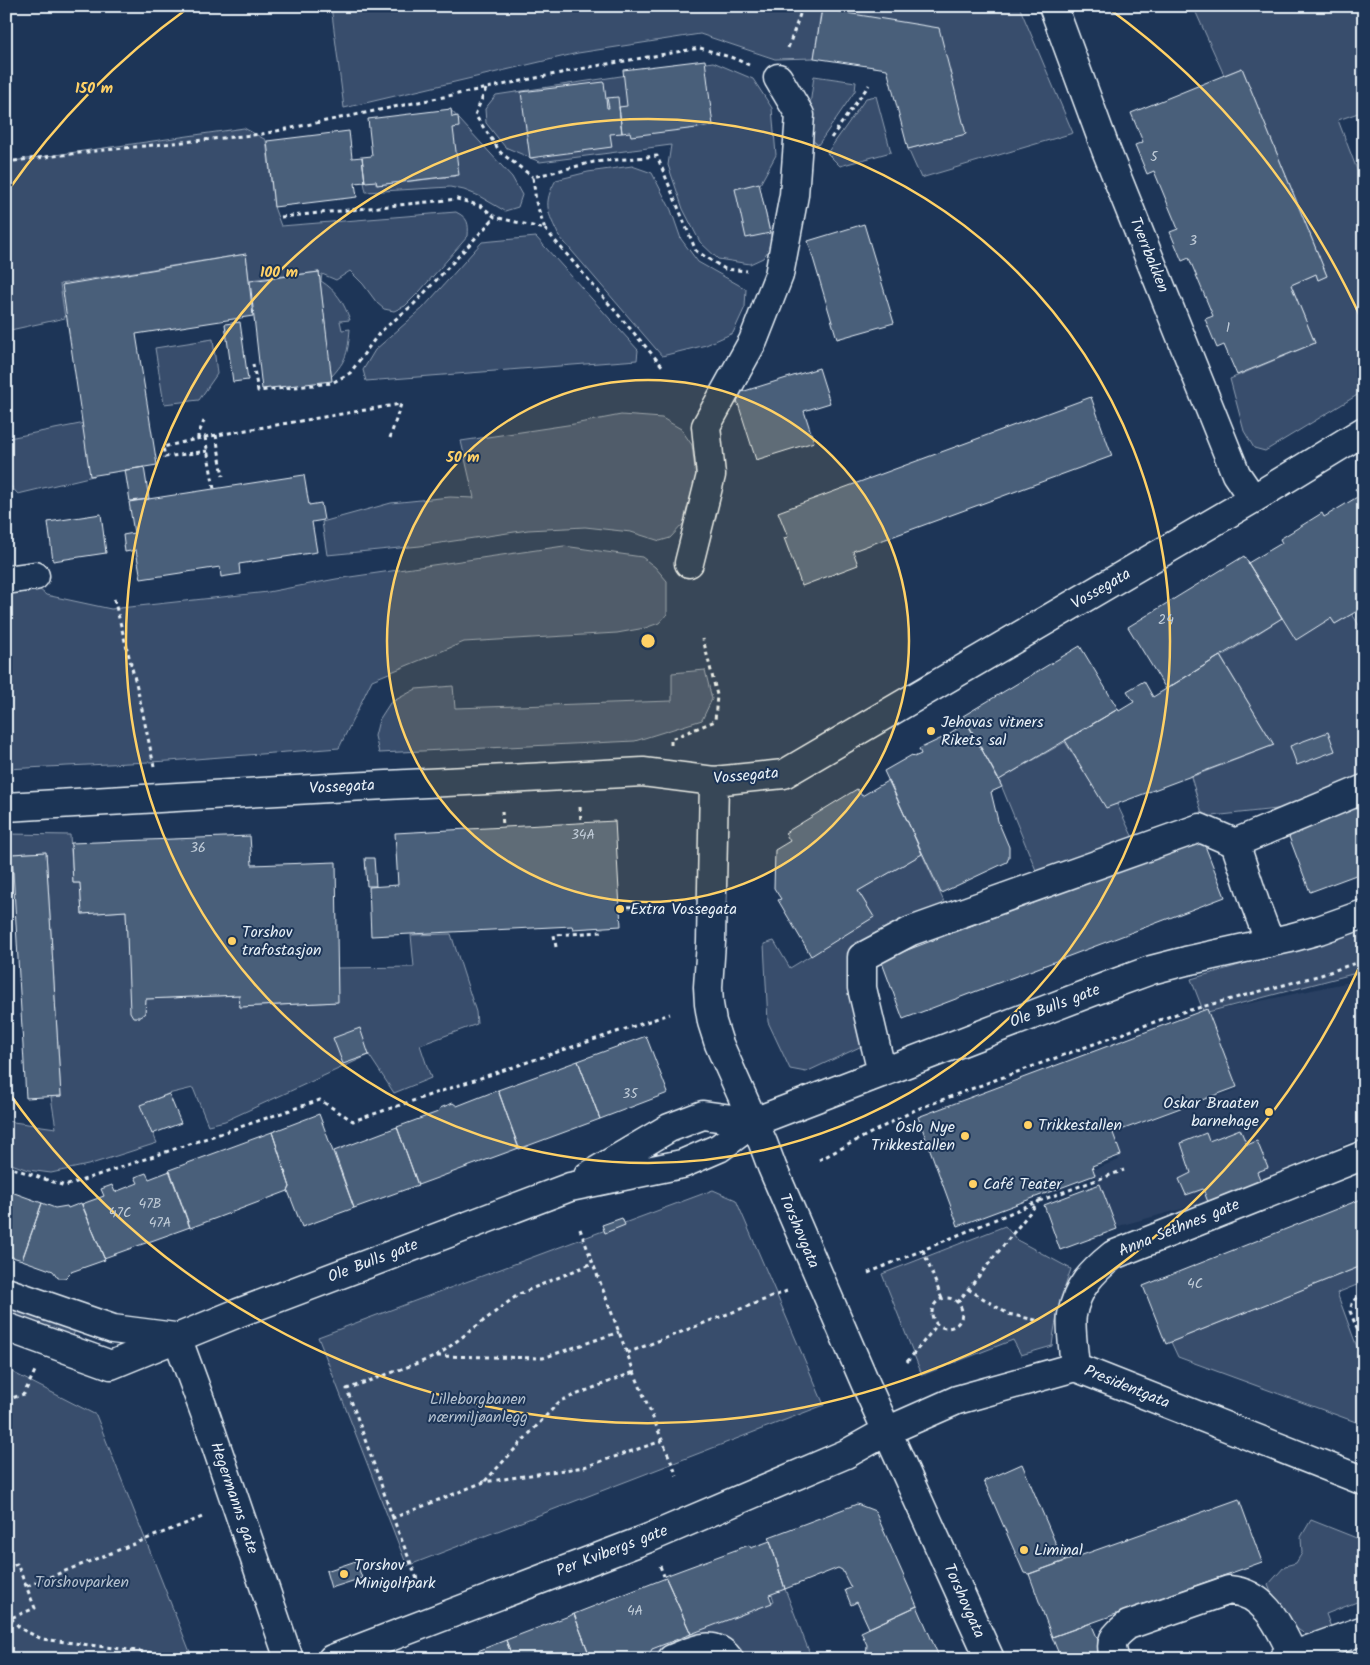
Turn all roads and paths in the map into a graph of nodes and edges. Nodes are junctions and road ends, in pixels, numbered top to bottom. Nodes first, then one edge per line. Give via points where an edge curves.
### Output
1 (803, 6) edge
2 (1053, 6) edge
3 (778, 78) junction
4 (869, 85) dead end
5 (486, 88) junction
6 (797, 154) junction
7 (6, 162) edge
8 (533, 178) junction
9 (281, 217) dead end
10 (495, 218) junction
11 (545, 229) junction
12 (779, 275) junction
13 (253, 364) dead end
14 (663, 368) dead end
15 (204, 422) dead end
16 (1364, 431) edge
17 (216, 436) junction
18 (205, 437) junction
19 (390, 438) dead end
20 (198, 439) junction
21 (208, 452) junction
22 (223, 476) dead end
23 (214, 489) dead end
24 (1253, 499) junction
25 (689, 563) dead end
26 (36, 576) dead end
27 (6, 580) edge
28 (114, 599) dead end
29 (702, 640) dead end
30 (670, 747) dead end
31 (155, 772) dead end
32 (714, 781) junction
33 (1364, 789) edge
34 (579, 801) dead end
35 (502, 805) dead end
36 (6, 807) edge
37 (581, 823) dead end
38 (503, 827) dead end
39 (1234, 844) junction
40 (666, 906) dead end
41 (620, 907) dead end
42 (1364, 914) edge
43 (602, 928) dead end
44 (1270, 943) junction
45 (556, 947) dead end
46 (1364, 960) edge
47 (670, 1014) dead end
48 (882, 1073) junction
49 (754, 1122) junction
50 (1364, 1155) edge
51 (819, 1160) dead end
52 (6, 1166) edge
53 (1124, 1170) dead end
54 (570, 1187) junction
55 (1039, 1201) junction
56 (580, 1229) dead end
57 (923, 1250) junction
58 (593, 1263) junction
59 (868, 1273) dead end
60 (968, 1289) junction
61 (787, 1291) dead end
62 (6, 1292) edge
63 (1364, 1293) edge
64 (942, 1299) junction
65 (958, 1302) junction
66 (937, 1325) junction
67 (6, 1327) edge
68 (1073, 1329) junction
69 (619, 1332) junction
70 (177, 1337) junction
71 (1364, 1346) edge
72 (627, 1354) junction
73 (437, 1356) junction
74 (907, 1362) dead end
75 (1075, 1366) junction
76 (35, 1370) dead end
77 (634, 1372) junction
78 (6, 1400) edge
79 (887, 1432) junction
80 (662, 1441) junction
81 (677, 1476) dead end
82 (1364, 1481) edge
83 (484, 1482) junction
84 (205, 1516) dead end
85 (393, 1518) junction
86 (6, 1568) edge
87 (417, 1579) dead end
88 (27, 1586) junction
89 (11, 1618) junction
90 (6, 1620) edge
91 (1364, 1630) edge
92 (1288, 1657) edge
93 (180, 1659) edge
94 (289, 1659) edge
95 (332, 1659) edge
96 (672, 1659) edge
97 (730, 1659) edge
98 (990, 1659) edge
99 (1115, 1659) edge

1 - 3 path
2 - 24 street, Tverrbakken via 1106,150 1236,474
3 - 5 path via 734,58 700,48
3 - 6 street via 800,115
4 - 6 path via 818,155
5 - 7 path via 262,134
5 - 8 path via 475,115 501,153
6 - 12 street via 794,196
8 - 11 path via 536,202
8 - 12 path via 594,162 657,156 696,251 726,269
9 - 10 path via 457,199 481,206
10 - 11 path
10 - 13 path via 414,304 380,332 350,374 332,383 258,391
11 - 14 path
12 - 25 street via 753,341 706,426 711,475
15 - 20 path
16 - 24 street, Vossegata
17 - 18 path
17 - 19 path via 401,404
17 - 22 path
18 - 20 path
18 - 21 path
20 - 21 path via 163,447 165,457
21 - 23 path
24 - 32 street, Vossegata via 784,774
26 - 27 street
28 - 31 path
29 - 30 path via 716,695 715,722 671,739
32 - 36 street, Vossegata via 643,772
32 - 49 street, Torshovgata via 709,1004 719,1044
33 - 39 street
34 - 37 path
35 - 38 path
39 - 44 street
39 - 48 street via 1200,828 911,931 862,958 862,988
40 - 41 path
42 - 44 street, Ole Bulls gate
43 - 45 path via 602,932 554,935
44 - 48 street, Ole Bulls gate via 1151,970
46 - 51 path via 1321,975 1179,1013 996,1080 915,1110
47 - 52 path via 354,1121 320,1100 65,1186
48 - 49 street, Ole Bulls gate
49 - 54 street, Ole Bulls gate via 719,1148 682,1164
49 - 54 street, Ole Bulls gate via 703,1115 691,1119 669,1128
49 - 79 street, Torshovgata
50 - 68 street, Anna Sethnes gate via 1113,1255 1081,1286 1071,1316
53 - 55 path
54 - 70 street, Ole Bulls gate
55 - 57 path
55 - 60 path
56 - 58 path
57 - 59 path
57 - 64 path
58 - 69 path
58 - 73 path via 519,1294
60 - 65 path
60 - 68 path via 1008,1314
61 - 72 path
62 - 70 street via 112,1329
63 - 71 path via 1354,1301 1350,1312
64 - 65 path
64 - 66 path via 932,1312
65 - 66 path via 963,1317 957,1326 947,1329
66 - 74 path
67 - 70 street, Ole Bulls gate via 111,1365
68 - 75 street, Anna Sethnes gate
69 - 72 path
69 - 73 path via 543,1358
70 - 94 street, Hegermanns gate
72 - 77 path
73 - 85 path via 347,1389
75 - 79 street, Presidentgata via 957,1400
75 - 82 street, Presidentgata
76 - 78 path via 24,1394
77 - 80 path
77 - 83 path via 560,1401
79 - 95 street, Per Kvibergs gate via 846,1454 649,1538
79 - 98 street, Torshovgata
80 - 81 path
80 - 83 path via 584,1466
83 - 85 path
84 - 88 path
85 - 87 path
86 - 88 path via 17,1564
88 - 89 path via 35,1608
89 - 90 path
89 - 93 path via 21,1629 42,1639
91 - 92 street
92 - 99 street via 1274,1617 1252,1597 1241,1591 1229,1590 1128,1625 1111,1642
96 - 97 street via 711,1646

